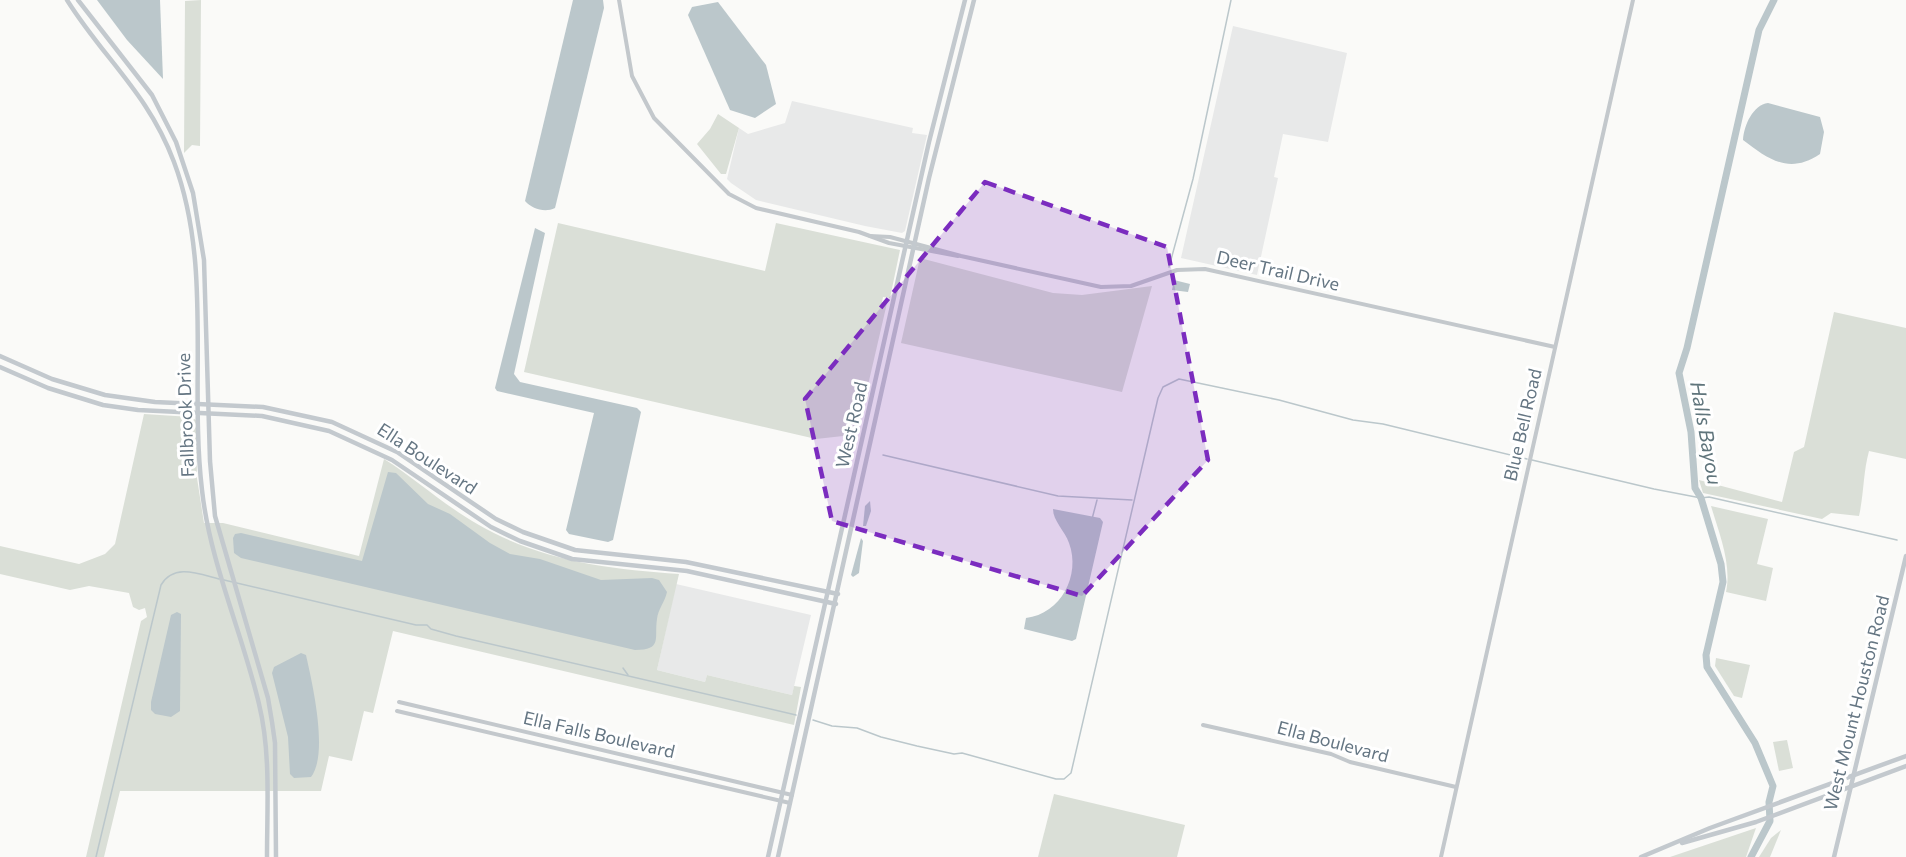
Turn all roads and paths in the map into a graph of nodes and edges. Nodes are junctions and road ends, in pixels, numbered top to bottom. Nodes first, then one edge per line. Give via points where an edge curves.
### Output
1 (67, 0) edge
2 (78, 0) edge
3 (620, 0) edge
4 (966, 0) edge
5 (974, 0) edge
6 (1633, 0) edge
7 (108, 40) junction
8 (101, 46) junction
9 (954, 49) junction
10 (963, 51) junction
11 (938, 112) junction
12 (162, 113) junction
13 (945, 115) junction
14 (153, 118) junction
15 (922, 176) junction
16 (929, 178) junction
17 (870, 236) junction
18 (908, 241) junction
19 (915, 243) junction
20 (906, 247) junction
21 (915, 249) junction
22 (961, 256) junction
23 (894, 303) junction
24 (903, 304) junction
25 (1555, 347) junction
26 (0, 356) edge
27 (0, 367) edge
28 (27, 369) junction
29 (24, 378) junction
30 (105, 395) junction
31 (198, 403) junction
32 (208, 404) junction
33 (103, 405) junction
34 (199, 413) junction
35 (208, 413) junction
36 (868, 416) junction
37 (877, 418) junction
38 (322, 419) junction
39 (319, 428) junction
40 (397, 452) junction
41 (392, 460) junction
42 (857, 469) junction
43 (865, 471) junction
44 (213, 506) junction
45 (204, 507) junction
46 (540, 538) junction
47 (537, 547) junction
48 (1906, 556) edge
49 (686, 562) junction
50 (686, 571) junction
51 (230, 573) junction
52 (220, 575) junction
53 (751, 575) junction
54 (750, 583) junction
55 (828, 592) junction
56 (838, 594) junction
57 (826, 601) junction
58 (836, 604) junction
59 (399, 702) dead end
60 (397, 711) dead end
61 (272, 722) junction
62 (488, 723) junction
63 (263, 724) junction
64 (1203, 724) dead end
65 (485, 732) junction
66 (565, 742) junction
67 (563, 751) junction
68 (1906, 756) edge
69 (1906, 766) edge
70 (1854, 774) junction
71 (1851, 785) junction
72 (1456, 787) junction
73 (783, 793) junction
74 (792, 795) junction
75 (781, 801) junction
76 (790, 803) junction
77 (1670, 846) junction
78 (267, 857) edge
79 (276, 857) edge
80 (768, 857) edge
81 (778, 857) edge
82 (1441, 857) edge
83 (1641, 857) edge
84 (1834, 857) edge

1 - 8 main road, Fallbrook Drive
2 - 7 main road, Fallbrook Drive
3 - 17 street, Deer Trail Drive via 632,76 654,118 729,194 756,208
4 - 9 main road, West Road
5 - 10 main road, West Road
6 - 25 street, Blue Bell Road
7 - 8 main road
7 - 12 main road, Fallbrook Drive
8 - 14 main road, Fallbrook Drive
9 - 10 main road
9 - 11 main road, West Road
10 - 13 main road, West Road
11 - 13 main road
11 - 15 main road, West Road
12 - 14 main road
12 - 32 main road, Fallbrook Drive via 183,160 200,226
13 - 16 main road, West Road
14 - 31 main road, Fallbrook Drive via 174,163 191,227
15 - 16 main road
15 - 18 main road, West Road
16 - 19 main road, West Road
17 - 18 street, Deer Trail Drive
17 - 20 street, Deer Trail Drive
18 - 19 street, Deer Trail Drive
18 - 20 main road, West Road
19 - 21 main road, West Road
19 - 22 street, Deer Trail Drive
20 - 21 street, Deer Trail Drive
20 - 23 main road, West Road
21 - 22 street, Deer Trail Drive
21 - 24 main road, West Road
22 - 25 street, Deer Trail Drive via 1110,288 1131,286 1177,270 1205,269
23 - 24 main road
23 - 36 main road, West Road
24 - 37 main road, West Road
25 - 72 street, Blue Bell Road
26 - 28 main road, Ella Boulevard
27 - 29 main road, Ella Boulevard
28 - 29 main road
28 - 30 main road, Ella Boulevard
29 - 33 main road, Ella Boulevard
30 - 31 main road, Ella Boulevard
30 - 33 main road
31 - 32 main road, Ella Boulevard
31 - 34 main road, Fallbrook Drive
32 - 35 main road, Fallbrook Drive
32 - 38 main road, Ella Boulevard via 263,407
33 - 34 main road, Ella Boulevard
34 - 35 main road, Ella Boulevard
34 - 45 main road, Fallbrook Drive
35 - 39 main road, Ella Boulevard via 262,416
35 - 44 main road, Fallbrook Drive
36 - 37 main road
36 - 42 main road, West Road
37 - 43 main road, West Road
38 - 39 main road
38 - 40 main road, Ella Boulevard
39 - 41 main road, Ella Boulevard
40 - 41 main road
40 - 46 main road, Ella Boulevard via 483,512
41 - 47 main road, Ella Boulevard via 479,520
42 - 43 main road
42 - 55 main road, West Road
43 - 56 main road, West Road
44 - 45 main road
44 - 51 main road, Fallbrook Drive
45 - 52 main road, Fallbrook Drive
46 - 47 main road
46 - 49 main road, Ella Boulevard via 586,552
47 - 50 main road, Ella Boulevard via 592,562
48 - 70 main road, West Mount Houston Road
49 - 50 main road
49 - 53 main road, Ella Boulevard
50 - 54 main road, Ella Boulevard
51 - 52 main road
51 - 61 main road, Fallbrook Drive
52 - 63 main road, Fallbrook Drive
53 - 54 main road
53 - 55 main road, Ella Boulevard
54 - 57 main road, Ella Boulevard
55 - 56 main road, Ella Boulevard
55 - 57 main road, West Road
56 - 58 main road, West Road
57 - 58 main road, Ella Boulevard
57 - 73 main road, West Road
58 - 74 main road, West Road
59 - 62 street, Ella Falls Boulevard
60 - 65 street, Ella Falls Boulevard
61 - 63 main road
61 - 79 main road, Fallbrook Drive
62 - 65 street
62 - 66 street, Ella Falls Boulevard
63 - 78 main road, Fallbrook Drive
64 - 72 street, Ella Boulevard
65 - 67 street, Ella Falls Boulevard
66 - 67 street
66 - 73 street, Ella Falls Boulevard
67 - 75 street, Ella Falls Boulevard
68 - 70 main road
69 - 71 main road
70 - 71 main road, West Mount Houston Road
70 - 77 main road
71 - 77 main road via 1756,822
71 - 84 main road, West Mount Houston Road
72 - 82 street, Blue Bell Road
73 - 74 street, Ella Falls Boulevard
73 - 75 main road, West Road
74 - 76 main road, West Road
75 - 76 street, Ella Falls Boulevard
75 - 80 main road, West Road
76 - 81 main road, West Road
77 - 83 main road

